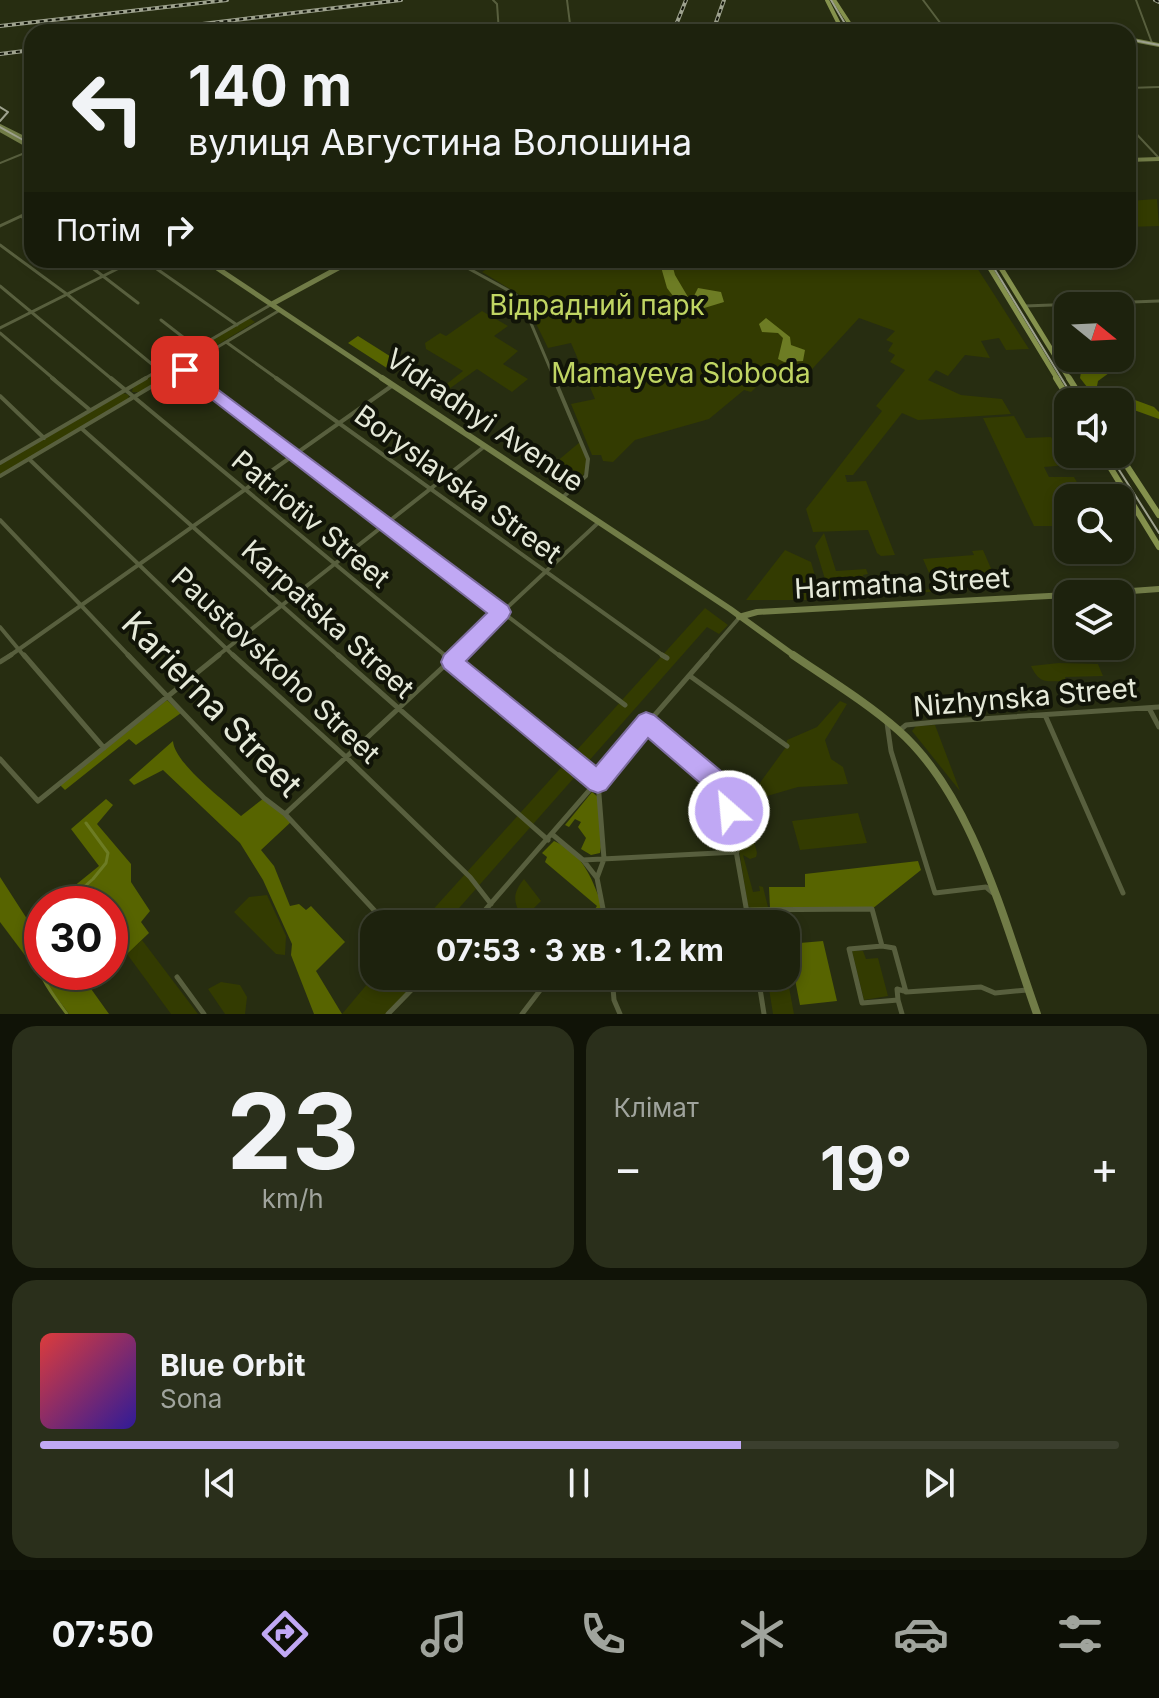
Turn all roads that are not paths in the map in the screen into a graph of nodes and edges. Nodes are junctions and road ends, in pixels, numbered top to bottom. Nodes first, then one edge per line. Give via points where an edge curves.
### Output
1 (493, 0) edge
2 (567, 0) edge
3 (827, 0) edge
4 (834, 0) edge
5 (923, 0) edge
6 (1136, 0) edge
7 (498, 24) edge
8 (570, 24) edge
9 (840, 24) edge
10 (850, 24) edge
11 (941, 24) edge
12 (1136, 38) edge
13 (1153, 41) junction
14 (1159, 43) edge
15 (1159, 87) edge
16 (1136, 88) edge
17 (0, 128) edge
18 (1136, 134) edge
19 (24, 142) edge
20 (24, 151) edge
21 (1159, 158) edge
22 (1136, 159) edge
23 (0, 163) edge
24 (24, 215) edge
25 (21, 216) junction
26 (24, 218) edge
27 (0, 226) edge
28 (0, 245) edge
29 (24, 263) edge
30 (31, 268) edge
31 (92, 268) edge
32 (119, 268) edge
33 (155, 268) edge
34 (217, 268) edge
35 (339, 268) edge
36 (341, 268) edge
37 (468, 268) edge
38 (990, 268) edge
39 (1001, 268) edge
40 (103, 276) junction
41 (0, 286) edge
42 (68, 295) junction
43 (1159, 301) edge
44 (138, 303) dead end
45 (272, 304) junction
46 (1025, 306) junction
47 (280, 310) junction
48 (33, 311) junction
49 (161, 320) dead end
50 (237, 325) junction
51 (0, 330) edge
52 (226, 342) junction
53 (197, 348) junction
54 (182, 368) junction
55 (159, 370) junction
56 (393, 385) junction
57 (1063, 388) edge
58 (1075, 388) edge
59 (125, 390) junction
60 (0, 396) edge
61 (134, 396) junction
62 (90, 410) junction
63 (340, 423) junction
64 (81, 428) junction
65 (44, 438) junction
66 (485, 446) junction
67 (296, 454) junction
68 (29, 459) junction
69 (0, 463) edge
70 (1111, 468) edge
71 (1128, 468) edge
72 (0, 476) edge
73 (246, 489) junction
74 (428, 489) junction
75 (562, 498) junction
76 (1159, 515) edge
77 (0, 520) edge
78 (599, 522) junction
79 (383, 523) junction
80 (194, 525) junction
81 (1159, 547) edge
82 (332, 563) junction
83 (140, 564) junction
84 (544, 572) junction
85 (1159, 589) edge
86 (1134, 591) edge
87 (1054, 596) edge
88 (81, 605) junction
89 (282, 606) junction
90 (501, 612) junction
91 (739, 617) junction
92 (0, 627) edge
93 (19, 648) junction
94 (227, 649) junction
95 (667, 658) dead end
96 (0, 662) edge
97 (452, 662) junction
98 (690, 676) junction
99 (168, 697) junction
100 (625, 705) dead end
101 (1159, 707) edge
102 (1149, 708) junction
103 (399, 711) junction
104 (1045, 715) junction
105 (646, 723) junction
106 (887, 723) junction
107 (1159, 727) edge
108 (899, 731) junction
109 (787, 746) dead end
110 (104, 748) junction
111 (347, 758) junction
112 (0, 759) edge
113 (598, 782) junction
114 (285, 814) junction
115 (550, 837) junction
116 (737, 852) junction
117 (604, 859) junction
118 (583, 860) junction
119 (597, 878) junction
120 (1123, 893) dead end
121 (996, 895) junction
122 (491, 904) junction
123 (374, 910) edge
124 (486, 910) edge
125 (603, 910) edge
126 (746, 910) edge
127 (800, 911) edge
128 (882, 946) junction
129 (177, 977) dead end
130 (411, 990) edge
131 (540, 990) edge
132 (613, 990) edge
133 (760, 990) edge
134 (1028, 990) junction
135 (906, 992) junction
136 (898, 1000) junction
137 (204, 1014) edge
138 (388, 1014) edge
139 (522, 1014) edge
140 (620, 1014) edge
141 (764, 1014) edge
142 (902, 1014) edge
143 (1037, 1014) edge

1 - 7 street
2 - 8 street
3 - 9 main road
4 - 10 main road
5 - 11 street
6 - 13 street
12 - 13 main road
13 - 14 main road
15 - 16 street
17 - 19 main road
18 - 21 street
20 - 23 street
21 - 22 main road
24 - 25 street
25 - 26 street
25 - 27 street
28 - 29 street
30 - 42 street
31 - 40 street
32 - 40 street
33 - 50 street
34 - 45 main road, Vidradnyi Avenue
35 - 45 main road
36 - 47 main road via 284,302
37 - 75 street via 522,302 588,459 586,476
38 - 57 main road
39 - 46 main road
40 - 42 street
40 - 44 street
41 - 48 street, Patriotiv Street
42 - 48 street
42 - 55 street
43 - 46 street
45 - 47 main road, Vidradnyi Avenue
45 - 50 street
46 - 58 main road
47 - 52 street
47 - 56 main road, Vidradnyi Avenue
48 - 51 street
48 - 59 street, Patriotiv Street
49 - 53 street
50 - 53 street
51 - 62 street
52 - 54 street
52 - 63 street, Boryslavska Street
53 - 55 street
54 - 61 street
54 - 67 street
55 - 59 street
56 - 63 street
56 - 66 main road, Vidradnyi Avenue
59 - 61 street, Patriotiv Street
59 - 62 street
60 - 65 street
61 - 64 street
61 - 73 street, Patriotiv Street
62 - 65 street
63 - 67 street
63 - 74 street, Boryslavska Street
64 - 68 street
64 - 80 street, Karpatska Street
65 - 69 street
66 - 74 street
66 - 75 main road, Vidradnyi Avenue
67 - 73 street
67 - 79 street
68 - 72 street
68 - 83 street, Paustovskoho Street
70 - 81 main road
71 - 76 main road
73 - 80 street
73 - 82 street, Patriotiv Street
74 - 79 street
74 - 84 street, Boryslavska Street
75 - 78 main road, Vidradnyi Avenue
77 - 88 street, Karierna Street
78 - 84 street
78 - 91 main road, Vidradnyi Avenue
79 - 82 street
79 - 90 street
80 - 83 street
80 - 89 street, Karpatska Street
82 - 89 street
82 - 97 street, Patriotiv Street
83 - 88 street
83 - 94 street, Paustovskoho Street
84 - 90 street
84 - 95 street, Boryslavska Street
85 - 86 main road
87 - 91 main road, Harmatna Street
88 - 93 street
88 - 99 street, Karierna Street
89 - 94 street
89 - 103 street, Karpatska Street
90 - 97 street
90 - 100 street
91 - 98 street
91 - 106 main road, Nizhynska Street
92 - 93 street
93 - 96 street
93 - 110 street
94 - 99 street
94 - 111 street, Paustovskoho Street
97 - 103 street
97 - 113 street, Patriotiv Street
98 - 105 street
98 - 109 street
99 - 110 street
99 - 114 street, Karierna Street
101 - 102 street, Nizhynska Street
102 - 104 street, Nizhynska Street
102 - 107 street
103 - 111 street
103 - 115 street, Karpatska Street
104 - 108 street, Nizhynska Street via 921,723
104 - 120 street
105 - 113 street
105 - 116 street via 725,789
106 - 108 main road, Nizhynska Street
106 - 121 street via 935,893 986,887
108 - 121 main road via 953,799
110 - 112 street via 38,801
111 - 114 street
111 - 122 street, Paustovskoho Street via 470,877
113 - 115 street
113 - 117 street
114 - 123 street, Karierna Street
115 - 118 street, Karpatska Street
115 - 122 street
116 - 117 street
116 - 126 street
117 - 118 street
117 - 119 street
118 - 119 street, Karpatska Street
119 - 125 street
121 - 134 main road
122 - 124 street
127 - 128 street via 872,909
128 - 135 street via 894,948
128 - 136 street via 849,949 862,1003
129 - 137 street
130 - 138 street
131 - 139 street
132 - 140 street
133 - 141 street
134 - 135 street
134 - 143 main road
135 - 136 street via 897,989
136 - 142 street

